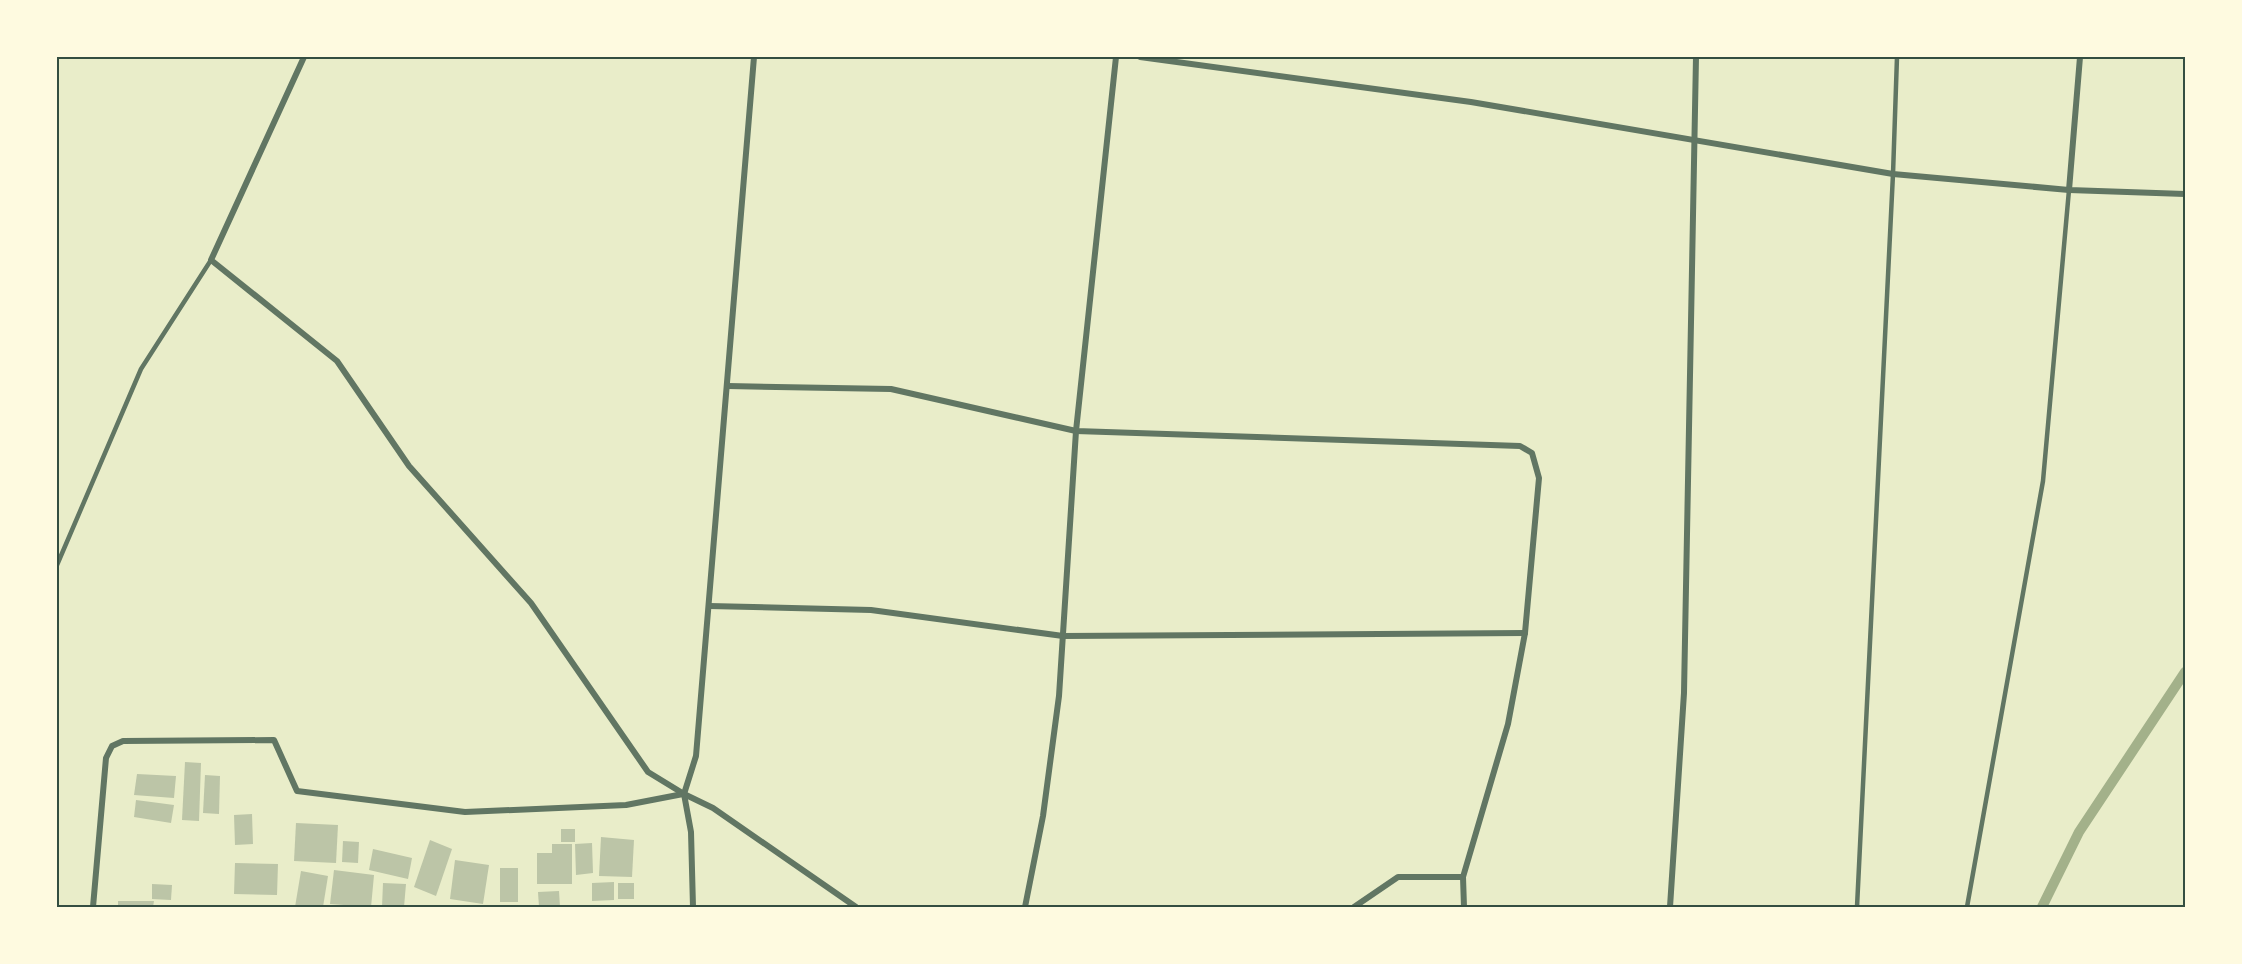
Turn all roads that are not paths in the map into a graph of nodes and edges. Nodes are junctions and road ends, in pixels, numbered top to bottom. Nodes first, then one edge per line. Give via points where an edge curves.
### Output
1 (304, 57) edge
2 (754, 57) edge
3 (1116, 57) edge
4 (1140, 57) edge
5 (1696, 57) edge
6 (1897, 57) edge
7 (2080, 57) edge
8 (1693, 140) junction
9 (1893, 174) junction
10 (2069, 190) junction
11 (2185, 194) edge
12 (211, 260) junction
13 (728, 386) junction
14 (1076, 431) junction
15 (57, 565) edge
16 (709, 606) junction
17 (1525, 633) junction
18 (1063, 636) junction
19 (684, 794) junction
20 (1463, 877) junction
21 (93, 907) edge
22 (693, 907) edge
23 (856, 907) edge
24 (1025, 907) edge
25 (1354, 907) edge
26 (1464, 907) edge
27 (1670, 907) edge
28 (1857, 907) edge
29 (1967, 907) edge

1 - 12 street
2 - 13 street
3 - 14 street
4 - 8 street via 1471,102
5 - 8 street
6 - 9 lane
7 - 10 street
8 - 9 street
8 - 27 street via 1684,693
9 - 10 street
9 - 28 lane
10 - 11 street
10 - 29 lane via 2043,481
12 - 15 lane via 141,369
12 - 19 street via 337,361 409,466 531,603 648,772
13 - 14 street via 891,389
13 - 16 street
14 - 17 street via 1520,446 1532,453 1539,478
14 - 18 street
16 - 18 street via 871,610
16 - 19 street via 696,756
17 - 18 street
17 - 20 street via 1508,724
18 - 24 street via 1043,816
19 - 21 street via 626,805 465,812 297,791 274,740 123,741 112,746 106,758
19 - 22 street via 691,832
19 - 23 street via 713,808
20 - 25 street via 1398,877
20 - 26 street

